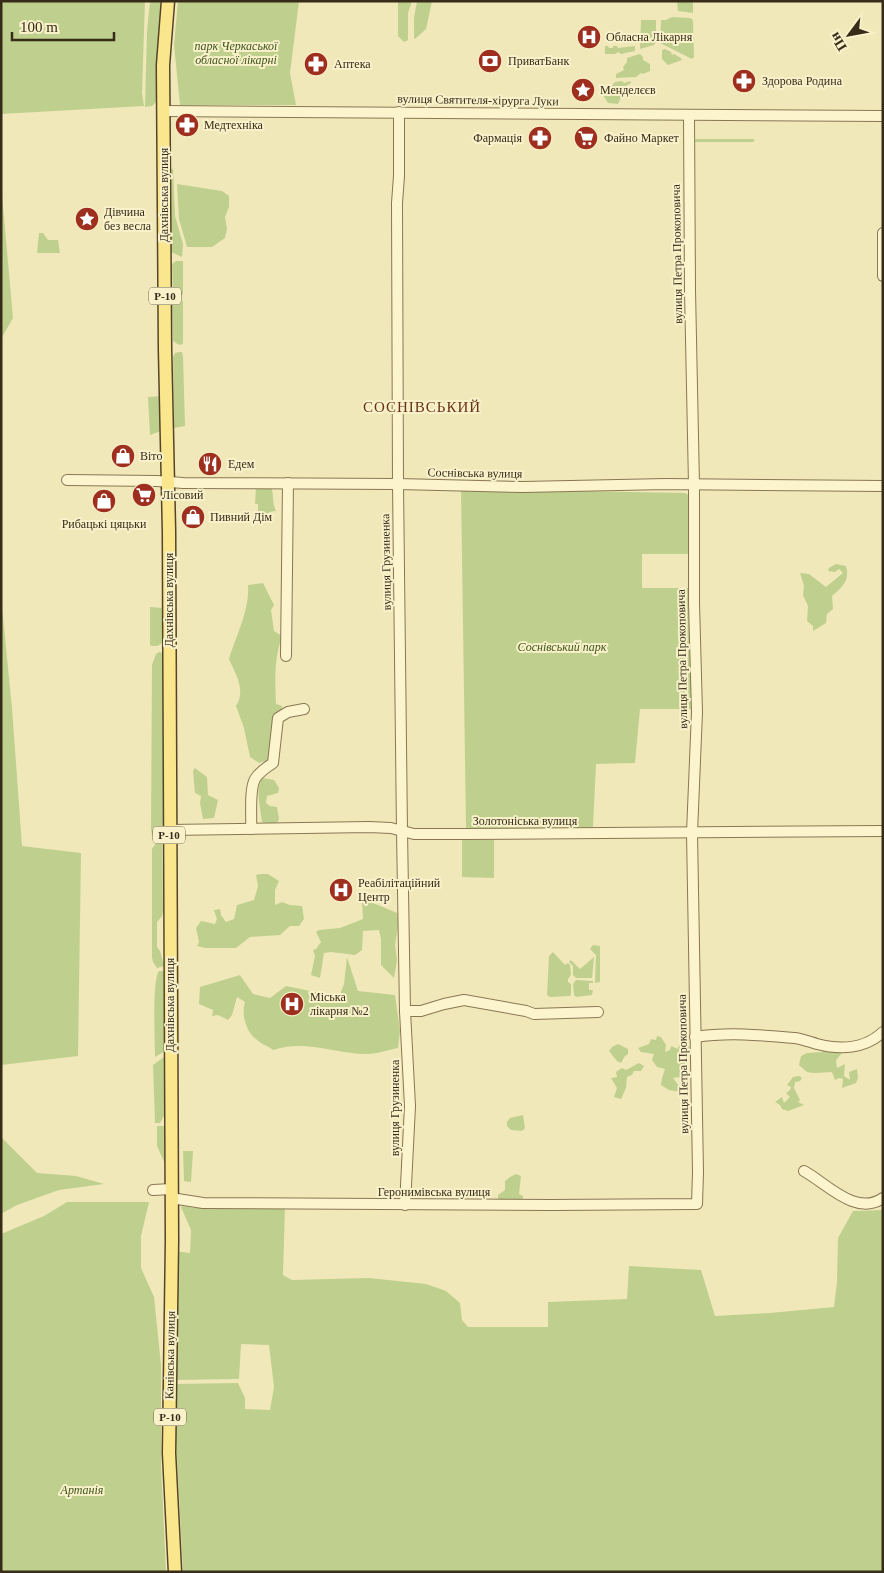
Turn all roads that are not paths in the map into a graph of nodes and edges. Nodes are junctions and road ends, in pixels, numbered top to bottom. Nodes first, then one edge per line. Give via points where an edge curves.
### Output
1 (168, 1) edge
2 (164, 110) junction
3 (399, 112) junction
4 (689, 114) junction
5 (883, 116) edge
6 (883, 233) edge
7 (883, 276) edge
8 (67, 480) dead end
9 (168, 482) junction
10 (288, 483) junction
11 (398, 484) junction
12 (694, 484) junction
13 (883, 486) edge
14 (286, 656) dead end
15 (304, 709) dead end
16 (252, 829) junction
17 (169, 830) junction
18 (402, 831) junction
19 (883, 832) edge
20 (692, 834) junction
21 (405, 1011) junction
22 (598, 1012) dead end
23 (883, 1032) edge
24 (694, 1037) junction
25 (804, 1171) dead end
26 (153, 1190) dead end
27 (171, 1193) junction
28 (883, 1198) edge
29 (697, 1204) joint
30 (405, 1205) junction
31 (175, 1572) edge

1 - 2 main road, Дахнівська вулиця / Р-10 via 163,65
2 - 3 street, вулиця Святителя-хірурга Луки
2 - 9 main road, Дахнівська вулиця / Р-10
3 - 4 street, вулиця Святителя-хірурга Луки
3 - 11 street, вулиця Грузиненка
4 - 5 street, вулиця Святителя-хірурга Луки
4 - 12 street, вулиця Петра Прокоповича
6 - 7 street
8 - 9 street, Соснівська вулиця
9 - 10 street, Соснівська вулиця
9 - 17 main road, Дахнівська вулиця / Р-10
10 - 11 street, Соснівська вулиця
10 - 14 street
11 - 12 street, Соснівська вулиця via 523,487
11 - 18 street, вулиця Грузиненка
12 - 13 street, Соснівська вулиця
12 - 20 street, вулиця Петра Прокоповича via 697,712
15 - 16 street via 278,718 273,763 255,778 252,788
16 - 17 street, Золотоніська вулиця
16 - 18 street, Золотоніська вулиця via 369,827
17 - 27 main road, Дахнівська вулиця / Р-10
18 - 20 street, Золотоніська вулиця via 414,834
18 - 21 street, вулиця Грузиненка
19 - 20 street, Золотоніська вулиця
20 - 24 street, вулиця Петра Прокоповича
21 - 22 street via 420,1011 464,1000 534,1014
21 - 30 street, вулиця Грузиненка via 410,1106
23 - 24 street via 864,1044 850,1047 823,1045 798,1038 724,1033
24 - 29 street, вулиця Петра Прокоповича
25 - 28 street via 850,1202 871,1204
26 - 27 street, Геронимівська вулиця
27 - 30 street, Геронимівська вулиця via 203,1203
27 - 31 main road, Канівська вулиця / Р-10 via 169,1453
29 - 30 street, Геронимівська вулиця

